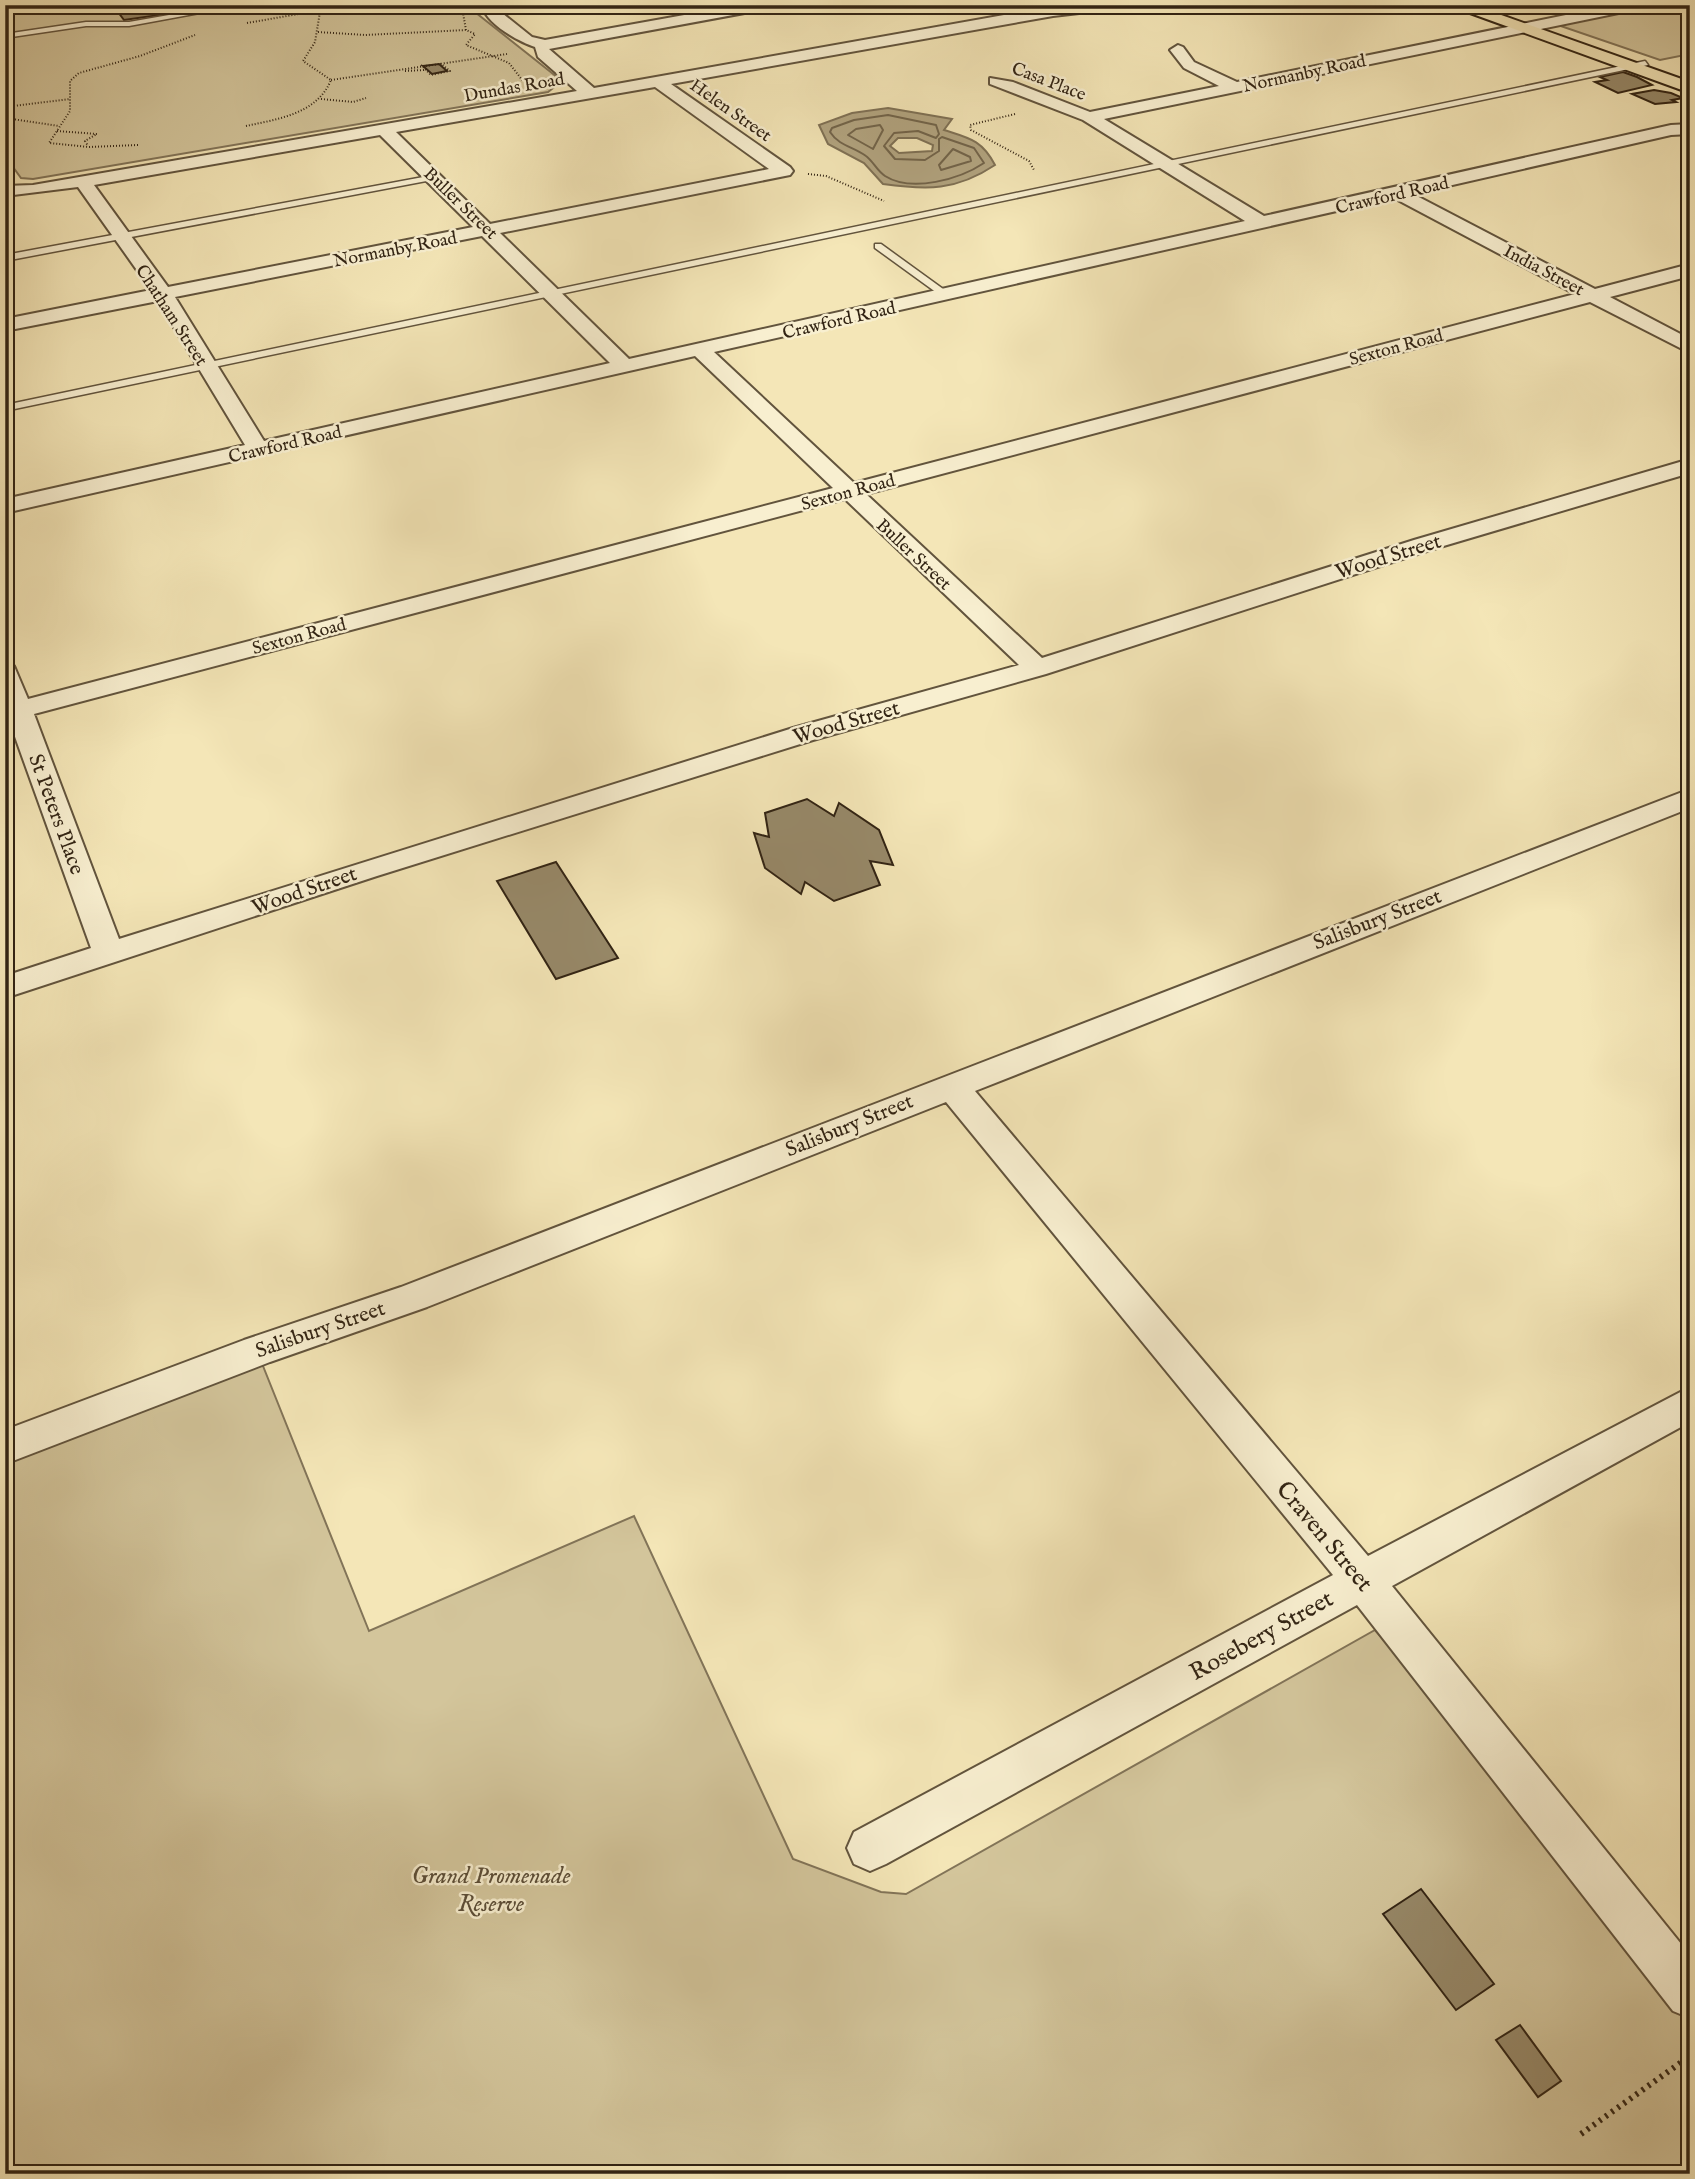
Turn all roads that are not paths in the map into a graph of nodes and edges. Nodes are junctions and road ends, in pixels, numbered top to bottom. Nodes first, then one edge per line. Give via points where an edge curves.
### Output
1 (240, 5) edge
2 (489, 5) edge
3 (766, 5) edge
4 (1079, 5) edge
5 (1114, 5) edge
6 (1456, 5) edge
7 (1478, 5) edge
8 (1638, 5) edge
9 (1029, 17) junction
10 (1528, 27) junction
11 (5, 36) edge
12 (544, 45) junction
13 (1178, 50) dead end
14 (1639, 65) junction
15 (1690, 78) edge
16 (657, 81) junction
17 (996, 81) dead end
18 (1234, 87) junction
19 (1690, 88) edge
20 (590, 93) junction
21 (1088, 117) junction
22 (1684, 127) edge
23 (384, 129) junction
24 (1164, 165) junction
25 (784, 171) joint
26 (434, 177) junction
27 (83, 181) junction
28 (5, 191) edge
29 (1398, 193) junction
30 (1263, 224) junction
31 (489, 231) junction
32 (120, 237) junction
33 (878, 246) dead end
34 (5, 258) edge
35 (1690, 270) edge
36 (163, 293) junction
37 (553, 293) junction
38 (1593, 295) junction
39 (947, 296) junction
40 (5, 325) edge
41 (1690, 347) edge
42 (701, 351) junction
43 (205, 366) junction
44 (626, 368) junction
45 (5, 408) edge
46 (260, 450) junction
47 (1690, 466) edge
48 (847, 492) junction
49 (5, 506) edge
50 (1037, 668) junction
51 (5, 672) edge
52 (12, 712) edge
53 (1690, 798) edge
54 (109, 955) junction
55 (5, 987) edge
56 (951, 1085) junction
57 (1690, 1403) edge
58 (5, 1447) edge
59 (1362, 1580) junction
60 (870, 1848) dead end
61 (1690, 1994) edge

1 - 11 lane via 129,24 86,24
2 - 12 street via 490,11 527,40
3 - 12 street
4 - 9 street, Dundas Road
5 - 9 street, Dundas Road
6 - 10 main road
7 - 10 main road
8 - 10 street, Normanby Road
9 - 16 street, Dundas Road
10 - 14 main road
10 - 18 street, Normanby Road
12 - 20 street via 543,54
13 - 18 street via 1189,65
14 - 15 main road
14 - 19 main road
14 - 24 lane
16 - 20 street, Dundas Road
16 - 25 street, Helen Street
17 - 21 street, Casa Place
18 - 21 street, Normanby Road
20 - 23 street, Dundas Road
21 - 24 street
22 - 29 street, Crawford Road
23 - 26 street, Buller Street
23 - 27 street, Dundas Road
24 - 30 street
24 - 37 lane
25 - 31 street, Normanby Road
26 - 31 street, Buller Street
26 - 32 lane
27 - 28 street, Dundas Road
27 - 32 street, Chatham Street
29 - 30 street, Crawford Road
29 - 38 street, India Street
30 - 39 street, Crawford Road
31 - 36 street, Normanby Road
31 - 37 street, Buller Street
32 - 34 lane
32 - 36 street, Chatham Street
33 - 39 lane
35 - 38 street, Sexton Road
36 - 40 street, Normanby Road
36 - 43 street, Chatham Street
37 - 43 lane
37 - 44 street, Buller Street
38 - 41 street, India Street
38 - 48 street, Sexton Road
39 - 42 street, Crawford Road
42 - 44 street, Crawford Road
42 - 48 street, Buller Street
43 - 45 lane
43 - 46 street, Chatham Street
44 - 46 street, Crawford Road
46 - 49 street, Crawford Road
47 - 50 street, Wood Street via 1422,545
48 - 50 street, Buller Street
48 - 52 street, Sexton Road
50 - 54 street, Wood Street via 803,734 380,864
51 - 52 street, St Peters Place
52 - 54 street, St Peters Place
53 - 56 street, Salisbury Street
54 - 55 street, Wood Street
56 - 58 street, Salisbury Street via 414,1297
56 - 59 street, Craven Street
57 - 59 street, Rosebery Street
59 - 60 street, Rosebery Street
59 - 61 street, Craven Street

